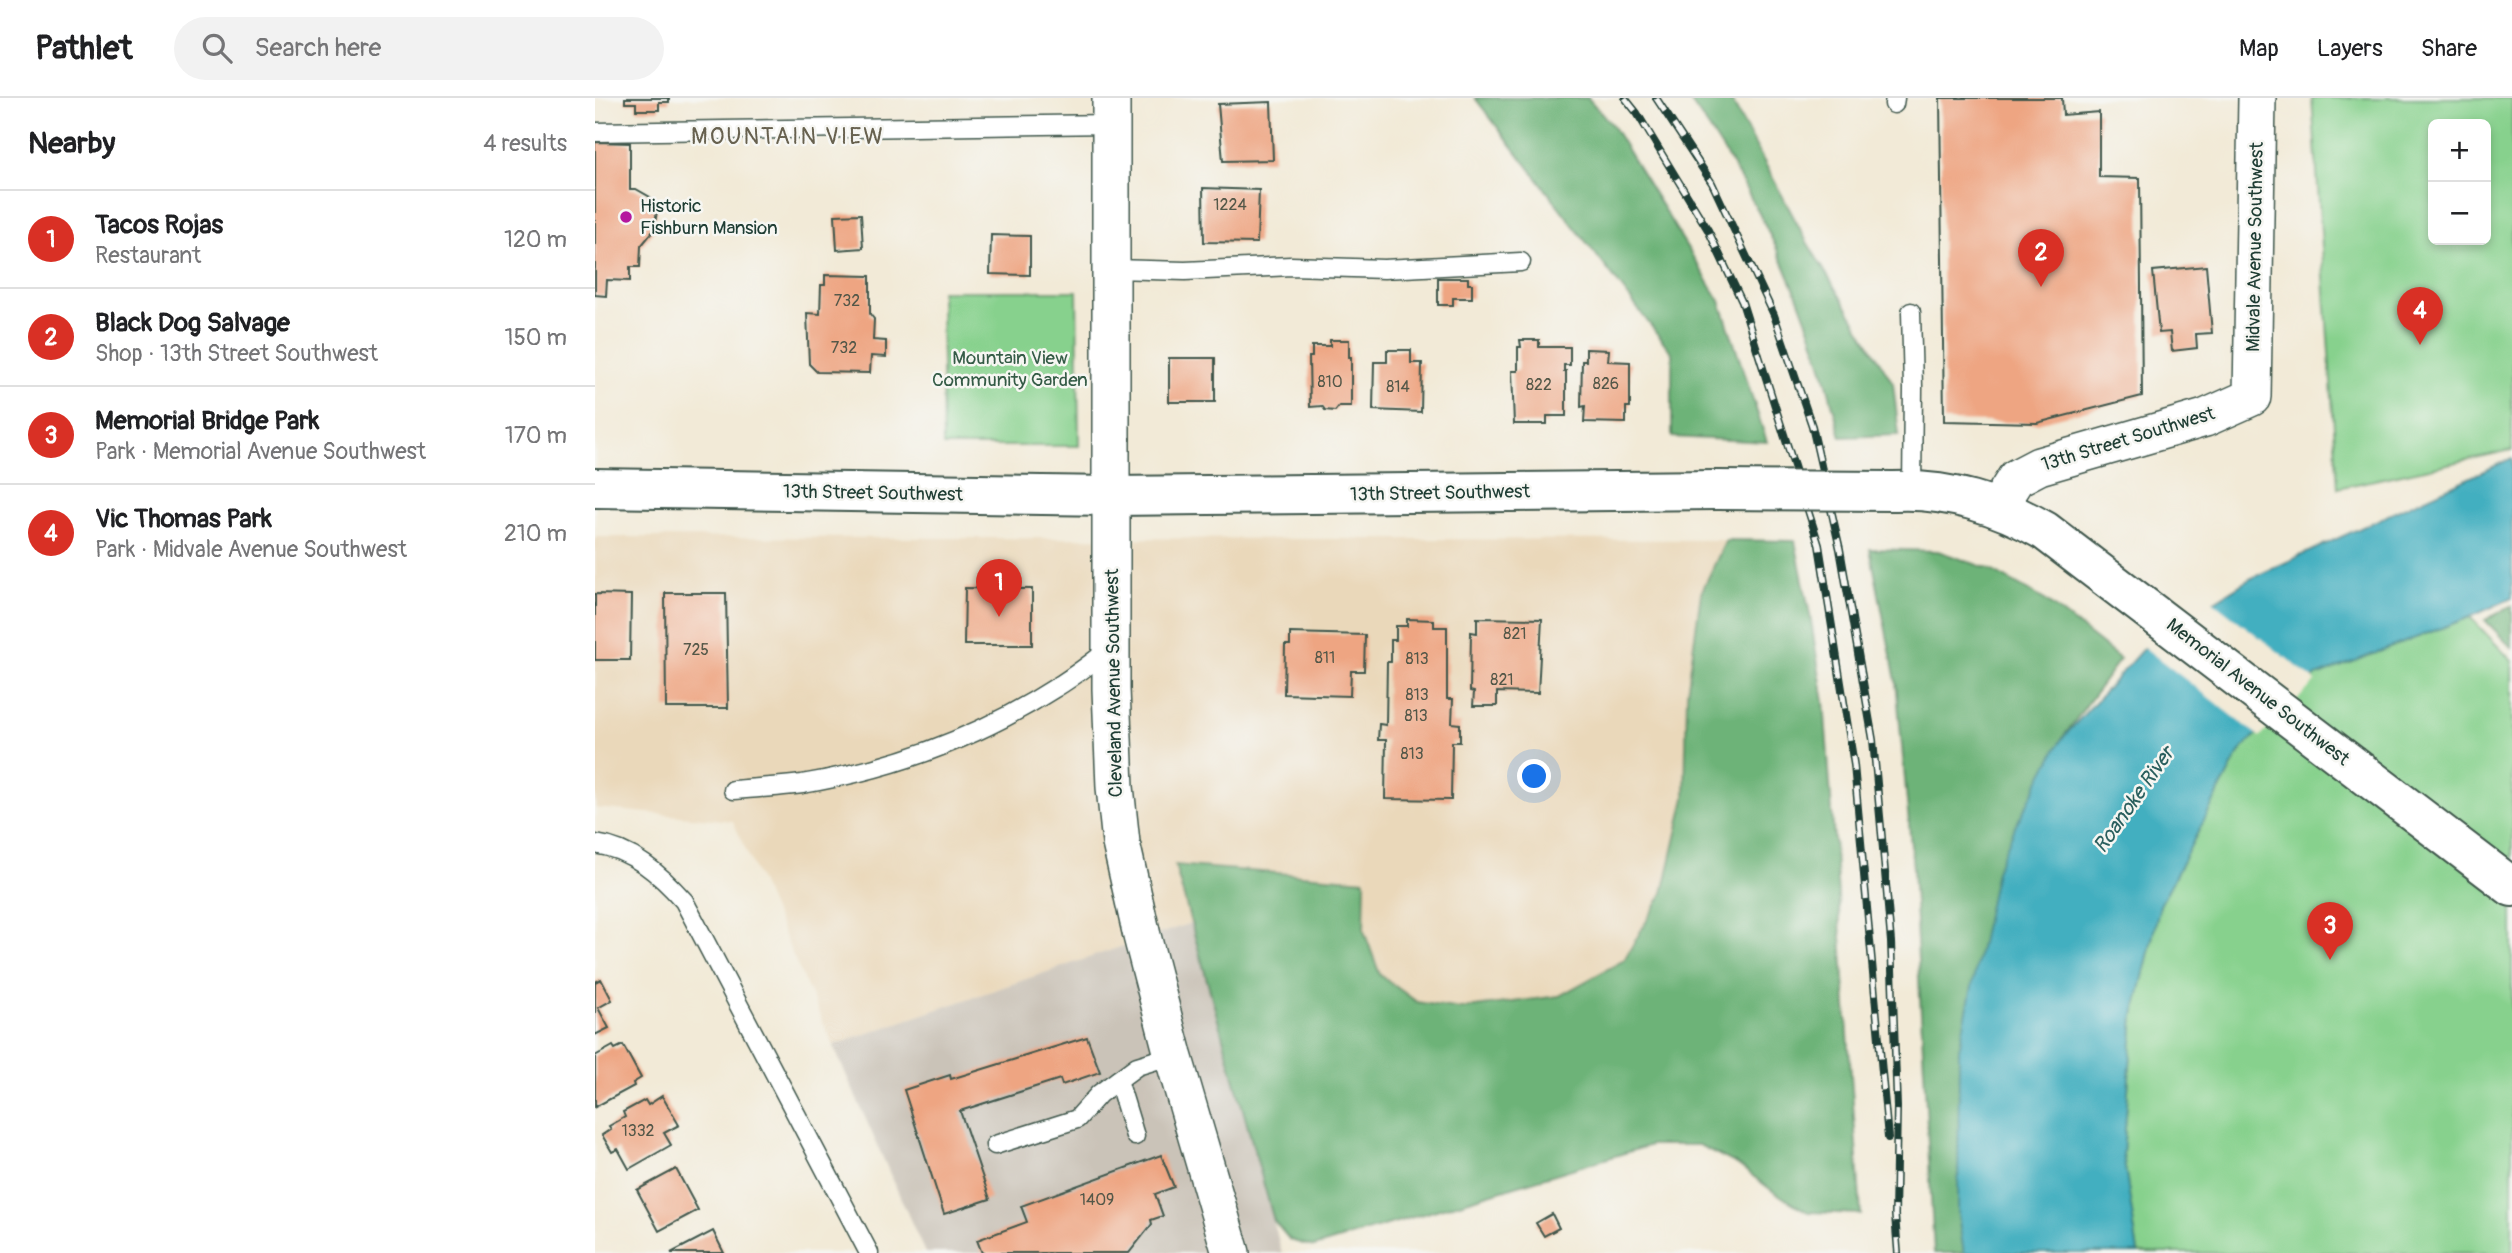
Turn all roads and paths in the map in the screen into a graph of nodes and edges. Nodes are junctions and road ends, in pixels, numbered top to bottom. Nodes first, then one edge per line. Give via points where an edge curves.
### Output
1 (2257, 98) edge
2 (1111, 111) edge
3 (595, 132) edge
4 (1521, 262) dead end
5 (1113, 269) junction
6 (1911, 312) dead end
7 (2252, 397) joint
8 (595, 488) edge
9 (1903, 491) junction
10 (1112, 496) junction
11 (1997, 508) junction
12 (1112, 648) junction
13 (733, 790) dead end
14 (595, 844) edge
15 (2512, 887) edge
16 (1173, 1055) junction
17 (1118, 1080) junction
18 (1135, 1136) dead end
19 (995, 1145) dead end
20 (869, 1253) edge
21 (1231, 1253) edge

1 - 7 street, Midvale Avenue Southwest
2 - 3 lane
2 - 5 street, Cleveland Avenue Southwest
4 - 5 lane via 1384,270 1291,265 1185,271
5 - 10 street, Cleveland Avenue Southwest
6 - 9 lane via 1913,387
7 - 11 street, 13th Street Southwest via 2205,418 2039,466 2016,478
8 - 10 main road, 13th Street Southwest
9 - 10 main road, 13th Street Southwest, bridge
9 - 11 main road, 13th Street Southwest via 1948,494
10 - 12 street, Cleveland Avenue Southwest
11 - 15 main road, Memorial Avenue Southwest via 2025,519 2085,560
12 - 13 lane via 997,722 934,749 868,770 801,784
12 - 16 street, Cleveland Avenue Southwest via 1121,843
14 - 20 lane via 636,859 662,877 684,901
16 - 17 lane via 1137,1066
16 - 21 street, Cleveland Avenue Southwest
17 - 18 lane
17 - 19 lane via 1098,1094 1077,1119

